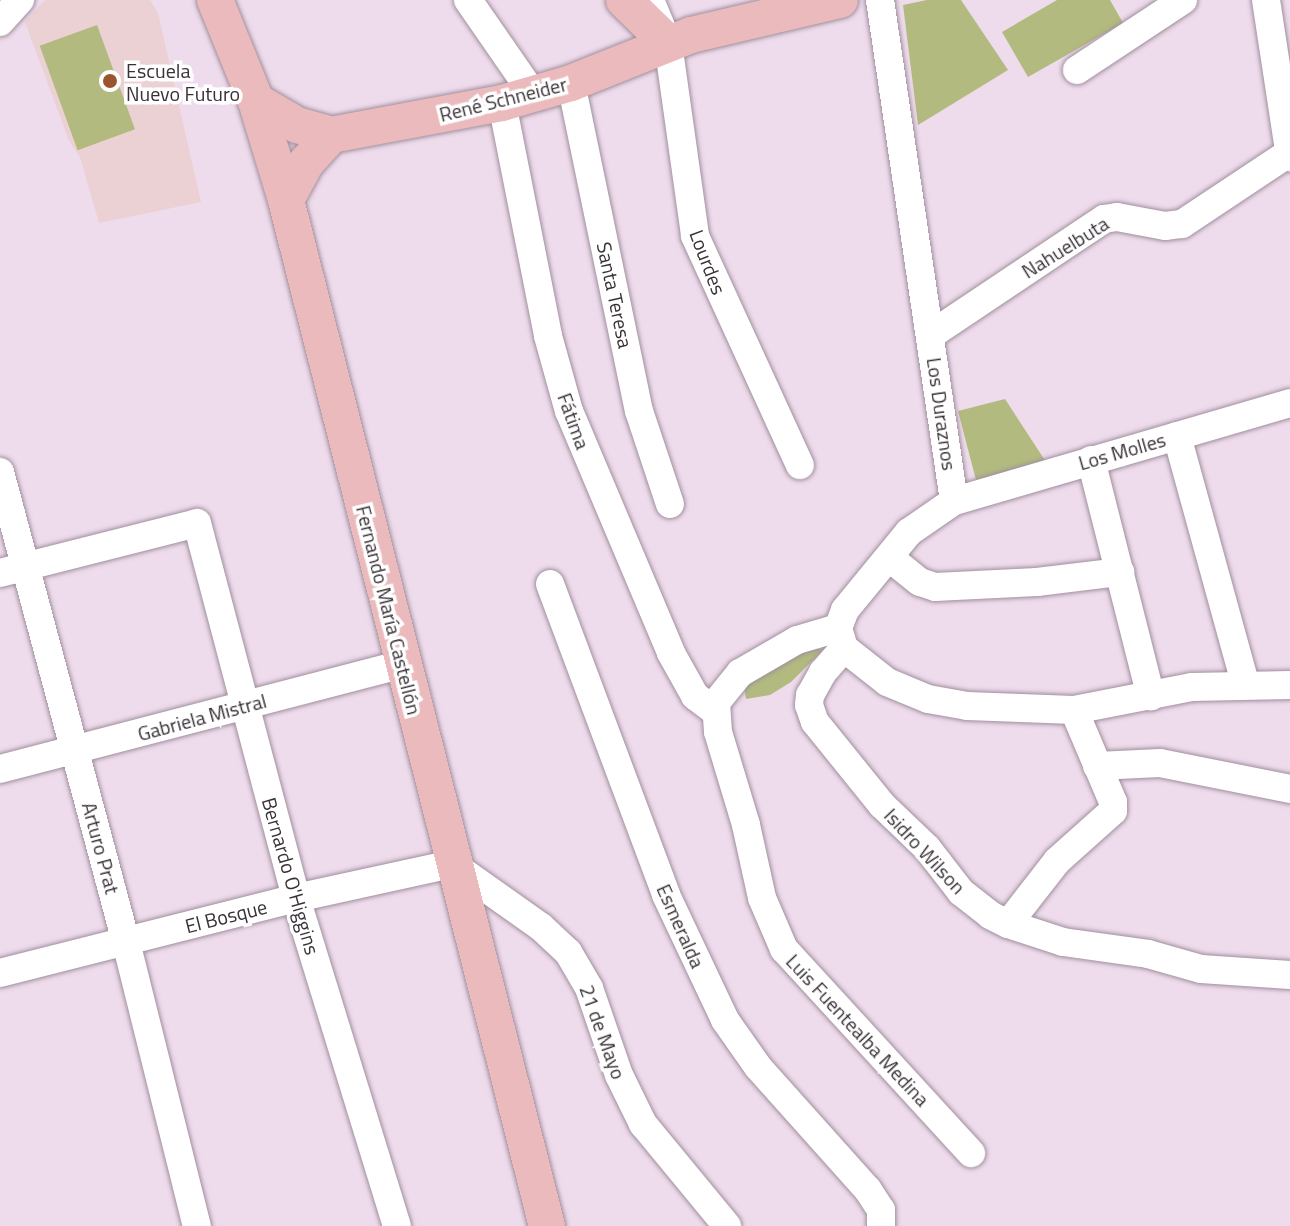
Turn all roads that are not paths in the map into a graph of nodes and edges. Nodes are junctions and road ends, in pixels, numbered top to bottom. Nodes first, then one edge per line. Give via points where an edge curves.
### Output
1 (20, 0) edge
2 (215, 0) edge
3 (468, 0) edge
4 (624, 0) edge
5 (650, 0) edge
6 (880, 0) edge
7 (1183, 0) edge
8 (1266, 0) edge
9 (829, 1) edge
10 (0, 22) edge
11 (668, 43) junction
12 (1077, 70) dead end
13 (571, 83) junction
14 (518, 98) junction
15 (256, 101) junction
16 (331, 135) junction
17 (1290, 155) edge
18 (286, 200) junction
19 (932, 334) junction
20 (1290, 403) edge
21 (1177, 436) junction
22 (1091, 460) junction
23 (800, 465) dead end
24 (0, 472) edge
25 (954, 501) junction
26 (670, 504) dead end
27 (890, 558) junction
28 (12, 570) edge
29 (1120, 572) junction
30 (550, 584) dead end
31 (841, 638) junction
32 (403, 664) junction
33 (1245, 683) junction
34 (1290, 685) edge
35 (1151, 697) junction
36 (245, 706) junction
37 (1074, 710) junction
38 (715, 711) junction
39 (74, 750) junction
40 (1097, 766) junction
41 (0, 769) edge
42 (1290, 789) edge
43 (452, 864) junction
44 (296, 898) junction
45 (1008, 924) junction
46 (126, 942) junction
47 (0, 973) edge
48 (1290, 975) edge
49 (971, 1153) dead end
50 (197, 1226) edge
51 (397, 1226) edge
52 (547, 1226) edge
53 (727, 1226) edge
54 (881, 1226) edge

1 - 10 street
2 - 15 main road, Fernando María Castellón
3 - 14 street
4 - 11 main road
5 - 11 street, Lourdes
6 - 19 street, Los Duraznos
7 - 12 street
8 - 17 street
9 - 11 main road, René Schneider
11 - 13 main road, René Schneider
11 - 23 street, Lourdes via 695,236
13 - 14 main road, René Schneider
13 - 26 street, Santa Teresa via 639,411
14 - 16 main road, René Schneider
14 - 38 street, Fátima via 553,360 569,411 671,653 695,696
15 - 16 main road, René Schneider via 297,125
15 - 18 main road, Fernando María Castellón
16 - 18 main road via 306,163
17 - 19 street, Nahuelbuta via 1182,224 1104,219
18 - 32 main road, Fernando María Castellón
19 - 25 street, Los Duraznos
20 - 21 street, Los Molles
21 - 22 street, Los Molles
21 - 33 street
22 - 25 street, Los Molles
22 - 29 street
24 - 28 street, Arturo Prat
25 - 27 street via 921,520
27 - 29 street via 935,587
27 - 31 street via 845,610
28 - 36 street, Bernardo O'Higgins via 197,523
28 - 39 street, Arturo Prat
29 - 35 street
30 - 54 street, Esmeralda via 666,895 725,1020 758,1067 868,1190 881,1210
31 - 37 street via 887,682 928,699 967,706
31 - 38 street via 797,640 740,673 722,692
31 - 45 street, Isidro Wilson via 810,695 815,722 961,892
32 - 36 street, Gabriela Mistral
32 - 43 main road, Fernando María Castellón
33 - 34 street
33 - 35 street
35 - 37 street
36 - 39 street, Gabriela Mistral
36 - 44 street, Bernardo O'Higgins
37 - 40 street
38 - 49 street, Luis Fuentealba Medina via 762,898 784,949
39 - 41 street, Gabriela Mistral
39 - 46 street, Arturo Prat
40 - 42 street via 1160,763
40 - 45 street via 1113,811 1057,861
43 - 44 street, El Bosque
43 - 52 main road, Fernando María Castellón
43 - 53 street, 21 de Mayo via 568,952 589,988 619,1075 643,1124
44 - 46 street, El Bosque
44 - 51 street, Bernardo O'Higgins
45 - 48 street, Isidro Wilson via 1063,942 1148,954 1226,973
46 - 47 street, El Bosque
46 - 50 street, Arturo Prat

